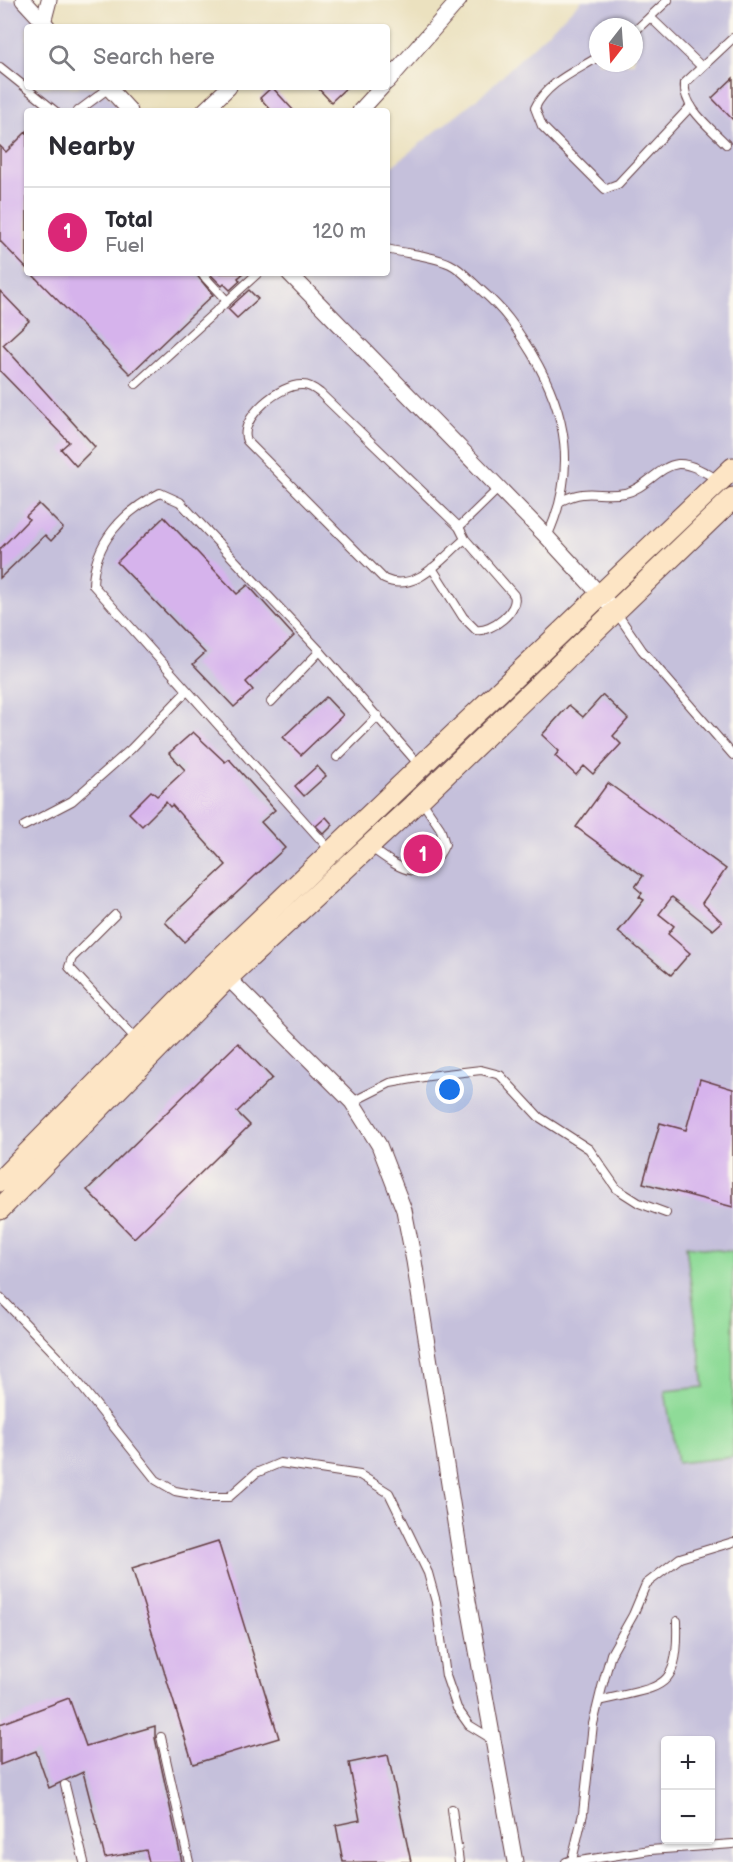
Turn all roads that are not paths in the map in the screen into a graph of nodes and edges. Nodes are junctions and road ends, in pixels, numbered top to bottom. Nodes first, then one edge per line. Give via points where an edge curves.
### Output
1 (23, 0) edge
2 (49, 0) edge
3 (459, 0) edge
4 (668, 0) edge
5 (650, 17) junction
6 (45, 24) edge
7 (46, 24) edge
8 (643, 24) edge
9 (733, 38) edge
10 (589, 63) edge
11 (701, 66) junction
12 (0, 67) edge
13 (390, 79) edge
14 (24, 86) edge
15 (29, 90) edge
16 (105, 90) edge
17 (110, 90) edge
18 (226, 90) edge
19 (379, 90) edge
20 (691, 106) junction
21 (52, 108) edge
22 (82, 108) edge
23 (127, 108) edge
24 (207, 108) edge
25 (363, 108) edge
26 (726, 144) dead end
27 (390, 250) edge
28 (204, 276) edge
29 (255, 276) edge
30 (293, 276) edge
31 (227, 301) junction
32 (136, 384) dead end
33 (726, 475) edge
34 (498, 489) junction
35 (733, 498) edge
36 (561, 501) junction
37 (459, 527) junction
38 (547, 537) junction
39 (465, 539) junction
40 (432, 568) junction
41 (608, 603) junction
42 (320, 651) junction
43 (187, 691) junction
44 (271, 702) dead end
45 (378, 716) junction
46 (733, 755) edge
47 (337, 757) dead end
48 (421, 767) junction
49 (420, 799) junction
50 (24, 826) dead end
51 (368, 845) junction
52 (331, 852) junction
53 (115, 915) dead end
54 (220, 971) junction
55 (138, 1041) junction
56 (352, 1102) junction
57 (0, 1180) edge
58 (0, 1209) edge
59 (666, 1213) dead end
60 (0, 1297) edge
61 (733, 1542) edge
62 (677, 1621) dead end
63 (599, 1701) junction
64 (161, 1737) dead end
65 (494, 1740) junction
66 (65, 1785) dead end
67 (452, 1809) dead end
68 (733, 1844) edge
69 (571, 1861) edge
70 (84, 1862) edge
71 (189, 1862) edge
72 (459, 1862) edge
73 (515, 1862) edge

1 - 6 street
2 - 7 street
3 - 13 street
4 - 5 lane
5 - 8 lane
5 - 11 lane
9 - 11 lane
10 - 20 lane via 550,87 539,97 535,108 542,126 605,189 618,184
11 - 20 lane via 685,83 684,92
12 - 14 lane
15 - 21 lane
16 - 22 lane
17 - 23 street
18 - 24 street
19 - 25 street
20 - 26 lane
27 - 36 lane via 451,264 507,312 554,395 562,419
28 - 31 lane
29 - 31 lane
30 - 34 street
31 - 32 lane
33 - 36 lane via 674,464 643,486 625,493 584,492
33 - 41 main road
34 - 37 lane
34 - 38 street
35 - 41 main road
36 - 38 lane
37 - 39 lane
37 - 40 lane via 309,386 279,390 247,421 247,441 384,579 394,584 412,582
38 - 41 street
39 - 40 lane
39 - 40 lane via 514,595 514,609 488,629 476,630 463,617
41 - 46 lane via 642,650
41 - 48 main road
41 - 49 main road
42 - 43 lane via 180,502 160,493 138,504 107,537 94,564 93,585
42 - 44 lane
42 - 45 lane
43 - 50 lane via 131,749 72,801
43 - 52 lane
45 - 47 lane
45 - 48 lane
48 - 52 main road
49 - 51 main road
49 - 51 lane via 440,828 445,844 438,859 419,872 403,870
51 - 54 main road
52 - 54 main road
53 - 55 lane via 72,958 69,967
54 - 55 main road
54 - 56 street
54 - 58 main road
55 - 57 main road
56 - 59 lane via 390,1083 410,1079 481,1070 501,1075 539,1117 589,1149 617,1189
56 - 65 street via 379,1144 404,1210
60 - 65 lane via 58,1357 156,1480 175,1491 229,1497 256,1473 280,1463 360,1475 389,1493 428,1573 446,1676 457,1708 469,1725
61 - 63 lane via 680,1558 646,1584 611,1654
62 - 63 lane via 678,1652 672,1673 662,1685
63 - 69 lane via 583,1814
64 - 71 lane
65 - 73 street
66 - 70 lane
67 - 72 lane
68 - 69 lane

